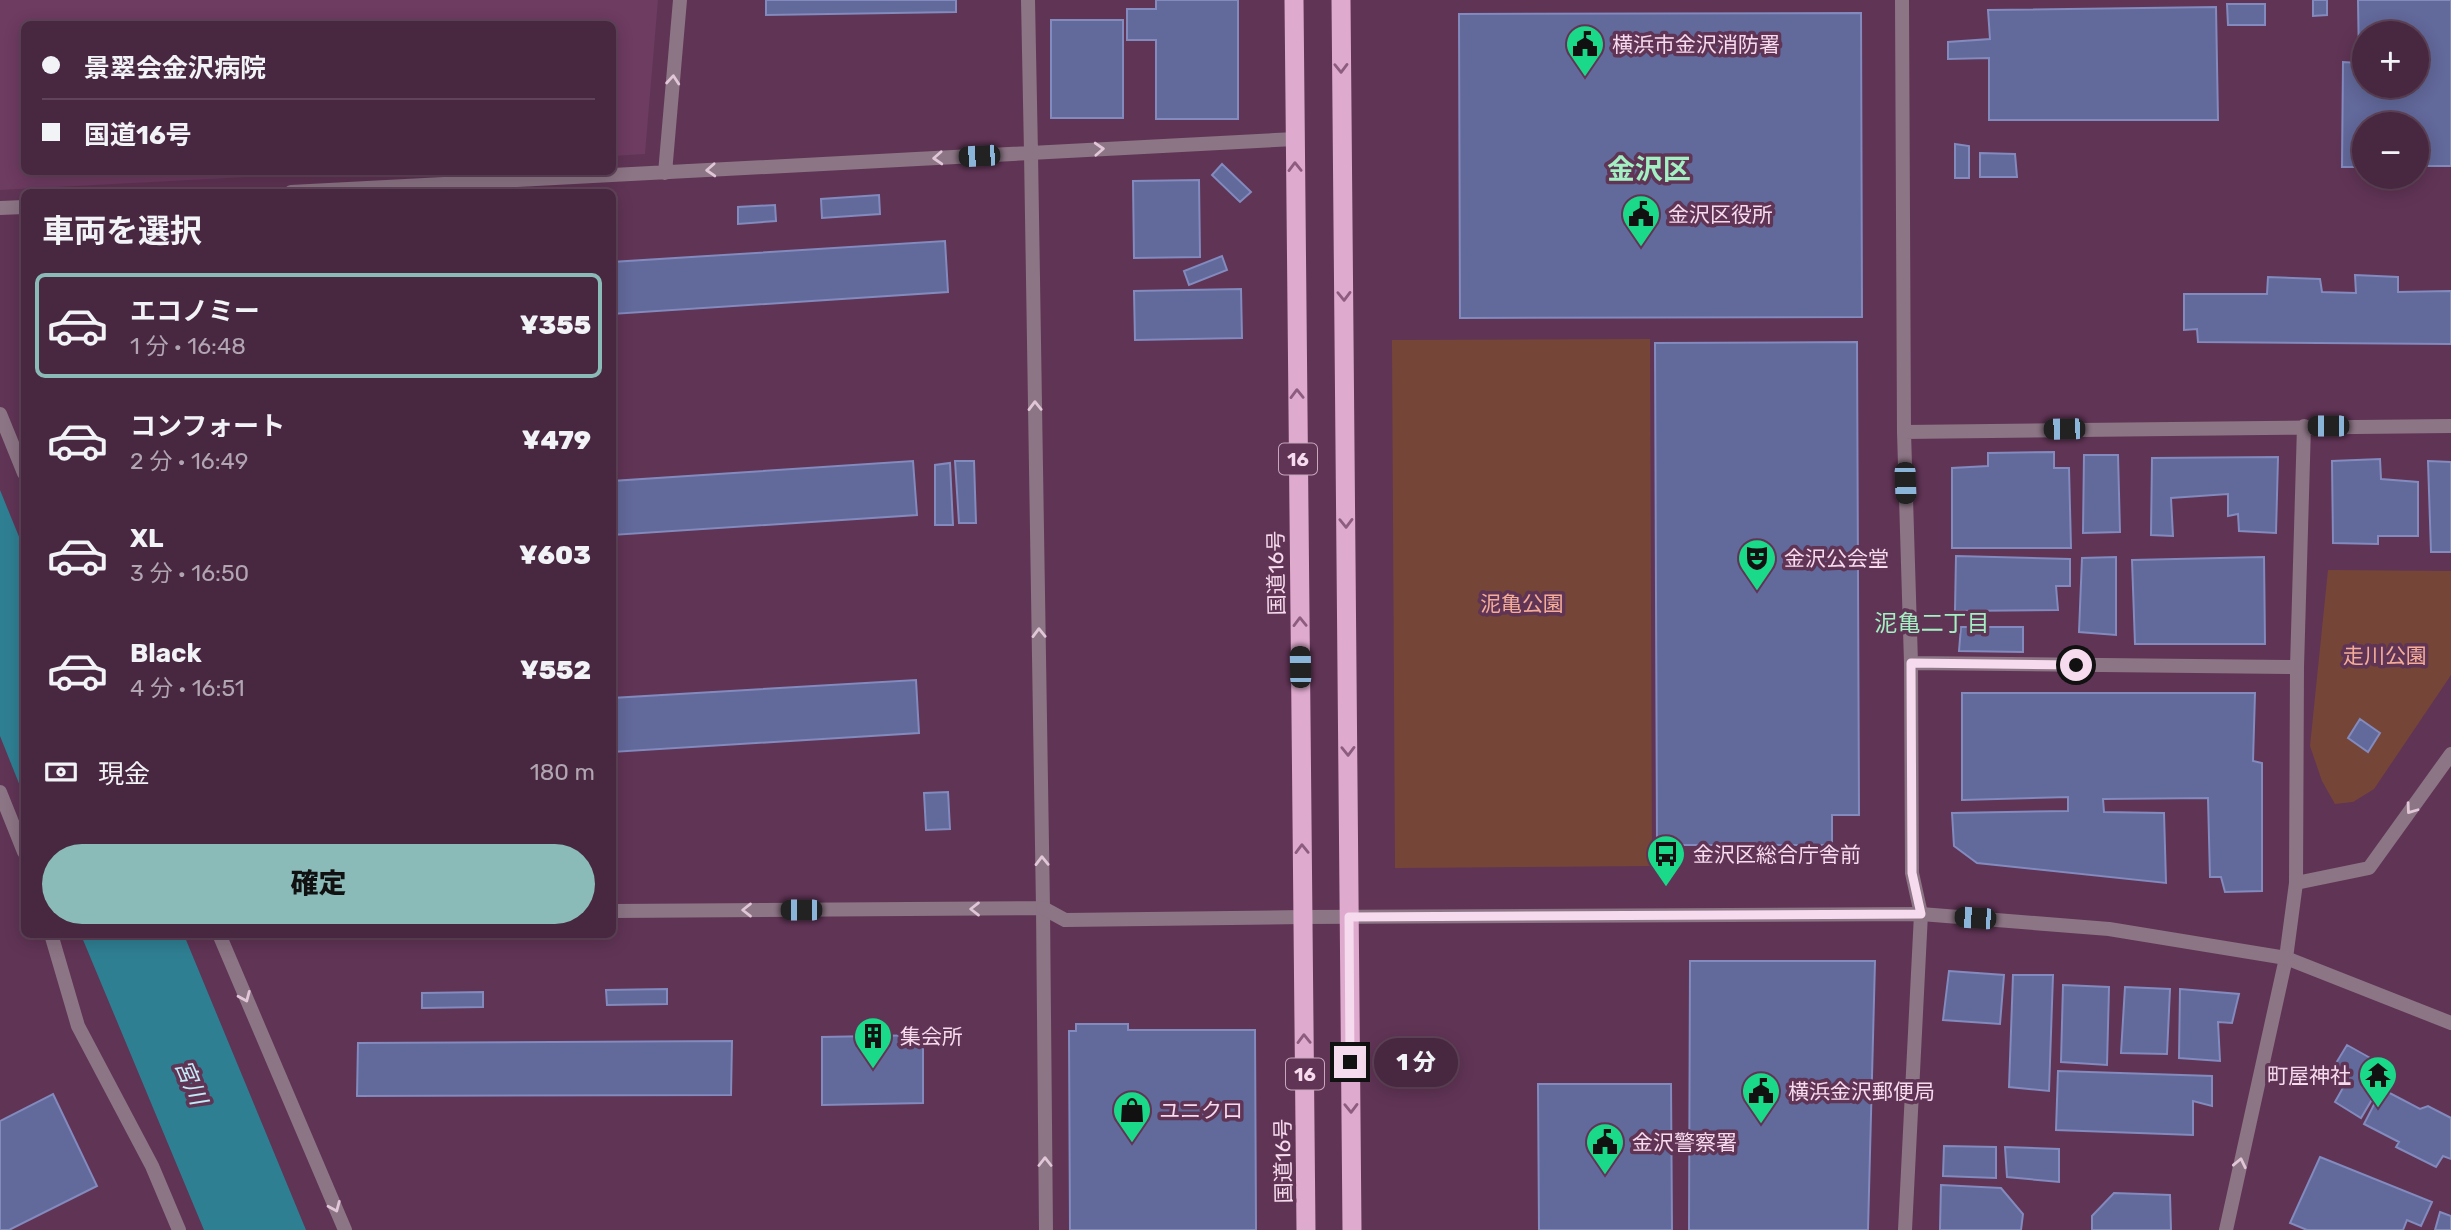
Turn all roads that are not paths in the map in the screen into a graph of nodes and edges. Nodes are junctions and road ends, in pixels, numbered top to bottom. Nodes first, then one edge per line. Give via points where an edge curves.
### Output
1 (680, 0) edge
2 (1028, 0) edge
3 (1294, 0) edge
4 (1341, 0) edge
5 (1902, 0) edge
6 (1295, 139) junction
7 (1031, 153) junction
8 (665, 173) junction
9 (349, 189) edge
10 (21, 206) edge
11 (0, 208) edge
12 (0, 414) edge
13 (2304, 426) junction
14 (2451, 426) edge
15 (1904, 432) junction
16 (21, 466) edge
17 (1911, 663) junction
18 (2297, 667) junction
19 (2451, 754) edge
20 (0, 792) edge
21 (21, 844) edge
22 (2296, 883) junction
23 (1043, 908) junction
24 (616, 911) edge
25 (1921, 914) junction
26 (1303, 917) junction
27 (1349, 917) junction
28 (52, 938) edge
29 (221, 938) edge
30 (2286, 958) junction
31 (2451, 1023) edge
32 (179, 1230) edge
33 (345, 1230) edge
34 (1046, 1230) edge
35 (1306, 1230) edge
36 (1352, 1230) edge
37 (1905, 1230) edge
38 (2226, 1230) edge

8 -> 1 street
2 - 7 street
3 - 6 highway, 国道16号 / 16
4 -> 27 highway, 16
5 - 15 street
7 -> 6 street
26 -> 6 highway, 国道16号 / 16
7 -> 8 street
23 -> 7 street
8 - 9 street
10 - 11 street
12 - 16 street
13 - 14 street
13 - 15 street
13 - 18 street
15 - 17 street
17 - 18 street
17 - 25 street via 1912,873
18 - 22 street
19 -> 22 street via 2368,868
20 - 21 street
22 - 30 street
23 -> 24 street
23 - 26 street via 1065,919
34 -> 23 street
25 - 27 street
25 - 30 street via 2109,929
25 - 37 street
26 - 27 street
35 -> 26 highway, 国道16号 / 16
27 -> 36 highway, 16
28 - 32 street via 78,1026 152,1166
29 -> 33 street
30 - 31 street
38 -> 30 street

